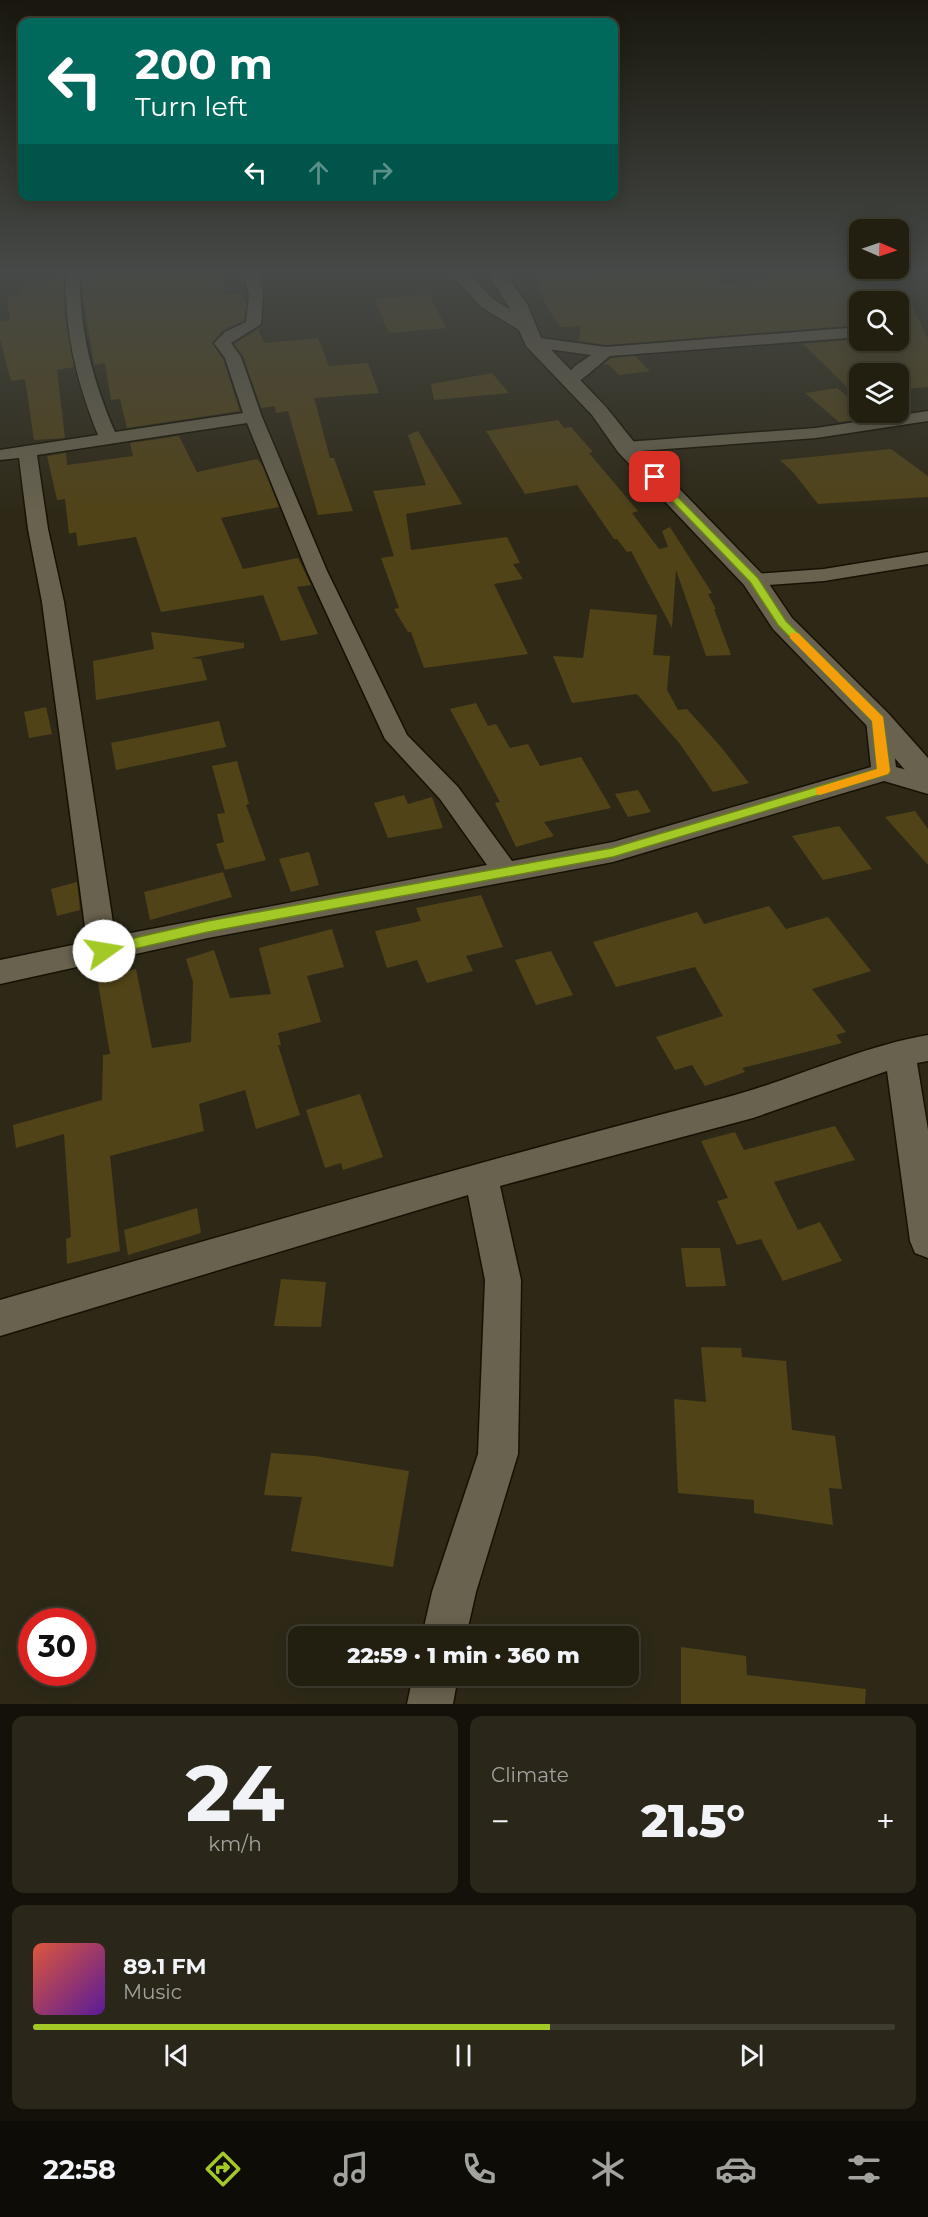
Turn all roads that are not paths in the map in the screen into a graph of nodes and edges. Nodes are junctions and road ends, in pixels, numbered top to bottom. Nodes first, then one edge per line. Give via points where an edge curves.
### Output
1 (80, 354) edge
2 (230, 354) edge
3 (553, 354) edge
4 (604, 354) edge
5 (575, 376) junction
6 (254, 417) junction
7 (928, 417) edge
8 (109, 440) junction
9 (626, 447) junction
10 (27, 452) junction
11 (0, 455) edge
12 (928, 558) edge
13 (754, 580) junction
14 (878, 720) junction
15 (884, 771) junction
16 (928, 777) edge
17 (928, 785) edge
18 (505, 871) junction
19 (104, 951) junction
20 (0, 972) edge
21 (914, 1051) edge
22 (481, 1176) junction
23 (928, 1241) edge
24 (3, 1324) edge
25 (446, 1626) edge
26 (434, 1686) edge
27 (430, 1704) edge

1 - 8 street via 86,385
2 - 6 street
3 - 5 street
4 - 5 street
5 - 9 street
6 - 8 street
6 - 18 street via 317,571 397,739 449,793
7 - 9 street via 755,439
8 - 10 street
9 - 13 street
10 - 11 street
10 - 19 street via 54,602
12 - 13 street via 824,575
13 - 14 street via 782,623
14 - 15 street
14 - 16 street
15 - 17 street
15 - 18 street via 613,852
18 - 19 street via 208,927
19 - 20 street
21 - 22 street via 753,1104
21 - 23 street
22 - 24 street
22 - 25 street via 503,1280 498,1454
26 - 27 street

